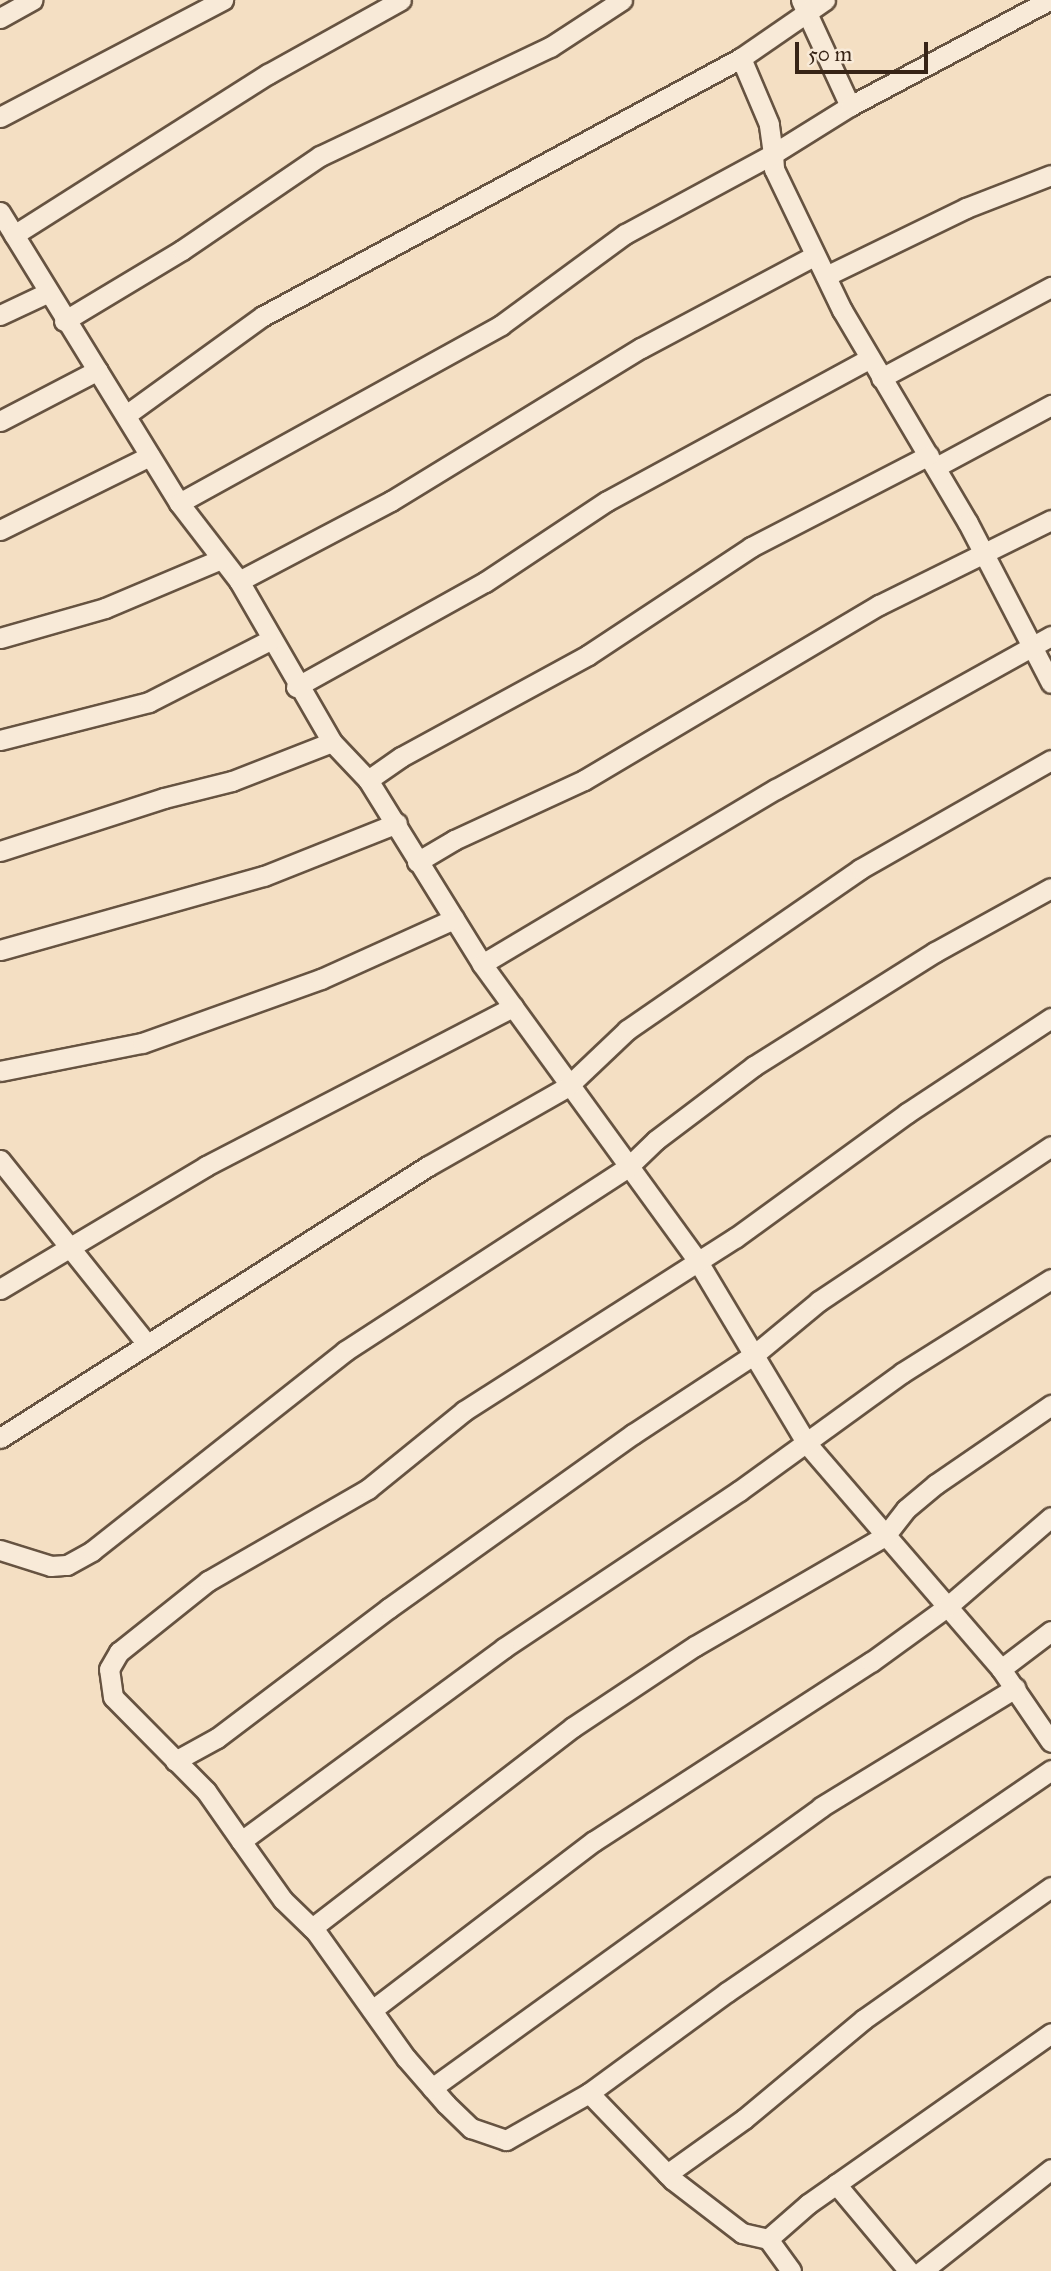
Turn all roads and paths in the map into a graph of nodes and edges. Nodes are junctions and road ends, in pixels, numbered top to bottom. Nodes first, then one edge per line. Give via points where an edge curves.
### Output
1 (32, 0) edge
2 (223, 0) edge
3 (401, 0) edge
4 (589, 0) edge
5 (622, 0) edge
6 (825, 0) edge
7 (1048, 0) edge
8 (804, 6) edge
9 (601, 15) junction
10 (0, 18) edge
11 (741, 58) junction
12 (850, 106) junction
13 (0, 117) edge
14 (773, 154) junction
15 (1051, 175) edge
16 (0, 212) edge
17 (14, 235) junction
18 (814, 256) junction
19 (826, 276) junction
20 (1051, 286) edge
21 (47, 293) junction
22 (0, 315) edge
23 (64, 321) junction
24 (870, 358) junction
25 (99, 370) junction
26 (881, 378) junction
27 (1051, 405) edge
28 (126, 415) junction
29 (0, 421) edge
30 (150, 456) junction
31 (932, 461) junction
32 (179, 503) junction
33 (1051, 520) edge
34 (0, 530) edge
35 (984, 556) junction
36 (221, 559) junction
37 (239, 581) junction
38 (1051, 636) edge
39 (0, 638) edge
40 (272, 639) junction
41 (1032, 648) junction
42 (1051, 683) edge
43 (296, 687) junction
44 (0, 740) edge
45 (332, 742) junction
46 (1051, 760) edge
47 (368, 780) junction
48 (397, 823) junction
49 (0, 851) edge
50 (417, 862) junction
51 (1051, 888) edge
52 (454, 919) junction
53 (0, 950) edge
54 (482, 964) junction
55 (513, 1007) junction
56 (1051, 1018) edge
57 (0, 1071) edge
58 (567, 1087) junction
59 (1051, 1146) edge
60 (627, 1168) junction
61 (4, 1173) edge
62 (70, 1248) junction
63 (697, 1260) junction
64 (1051, 1279) edge
65 (0, 1289) edge
66 (147, 1344) junction
67 (755, 1354) junction
68 (1051, 1405) edge
69 (0, 1438) edge
70 (807, 1444) junction
71 (1051, 1517) edge
72 (885, 1536) junction
73 (0, 1550) edge
74 (948, 1606) junction
75 (1051, 1631) edge
76 (1001, 1669) junction
77 (1015, 1688) junction
78 (1051, 1742) edge
79 (176, 1761) junction
80 (1051, 1770) edge
81 (241, 1841) junction
82 (1051, 1887) edge
83 (312, 1928) junction
84 (372, 2010) junction
85 (1051, 2033) edge
86 (432, 2088) junction
87 (589, 2093) junction
88 (1051, 2169) edge
89 (667, 2174) junction
90 (836, 2184) junction
91 (768, 2239) junction
92 (791, 2271) edge
93 (909, 2271) edge
94 (922, 2271) edge

1 - 10 street
2 - 13 street
3 - 17 street via 268,74
4 - 9 street
5 - 9 street
6 - 8 street
7 - 12 street
8 - 11 street
8 - 12 street
9 - 23 street via 550,47 320,156 182,250
11 - 14 street via 769,124
11 - 28 street via 423,234 311,288 263,316
12 - 14 street
14 - 18 street via 774,169
14 - 32 street via 625,234 501,325
15 - 19 street via 966,208
16 - 17 street
17 - 21 street
18 - 19 street
18 - 37 street via 641,348 391,500
19 - 24 street
20 - 26 street
21 - 22 street
21 - 23 street
23 - 25 street
24 - 26 street
24 - 43 street via 607,501 485,582
25 - 28 street
25 - 29 street
26 - 31 street
27 - 31 street
28 - 30 street
30 - 32 street
30 - 34 street
31 - 35 street
31 - 47 street via 751,547 588,655 401,757
32 - 36 street
33 - 35 street
35 - 41 street
35 - 50 street via 879,605 584,780
36 - 37 street
36 - 39 street via 105,608
37 - 40 street
38 - 41 street
40 - 43 street
40 - 44 street via 149,702
41 - 42 street
41 - 54 street via 841,751
43 - 45 street
45 - 47 street
45 - 49 street via 232,781
46 - 58 street via 860,869 627,1030
47 - 48 street
48 - 50 street
48 - 53 street via 264,876
50 - 52 street
51 - 60 street via 935,952 754,1066 656,1140
52 - 54 street
52 - 57 street via 320,979 142,1043
54 - 55 street
55 - 58 street
55 - 62 street via 206,1166
56 - 63 street
58 - 60 street
58 - 66 street via 416,1173
59 - 67 street via 850,1279
60 - 63 street
60 - 73 street via 345,1351 92,1551 67,1565 51,1566
61 - 62 street
62 - 65 street
62 - 66 street
63 - 67 street
63 - 79 street via 464,1411 368,1489 208,1581 119,1652 109,1670 113,1698
64 - 70 street via 902,1373
66 - 69 street
67 - 70 street
67 - 79 street via 633,1434 389,1608 217,1738
68 - 72 street via 936,1484 906,1508
70 - 72 street
70 - 81 street via 504,1648
71 - 74 street
72 - 74 street
72 - 83 street via 605,1704
74 - 76 street
74 - 84 street via 871,1662 594,1840
75 - 76 street
76 - 77 street
77 - 78 street
77 - 86 street via 821,1807
79 - 81 street via 206,1791
80 - 87 street via 727,1992
81 - 83 street via 284,1900
82 - 89 street via 854,2026 744,2119
83 - 84 street
84 - 86 street
85 - 90 street
86 - 87 street via 471,2128 506,2140
87 - 89 street
88 - 94 street
89 - 91 street via 742,2233
90 - 91 street
90 - 93 street
91 - 92 street

